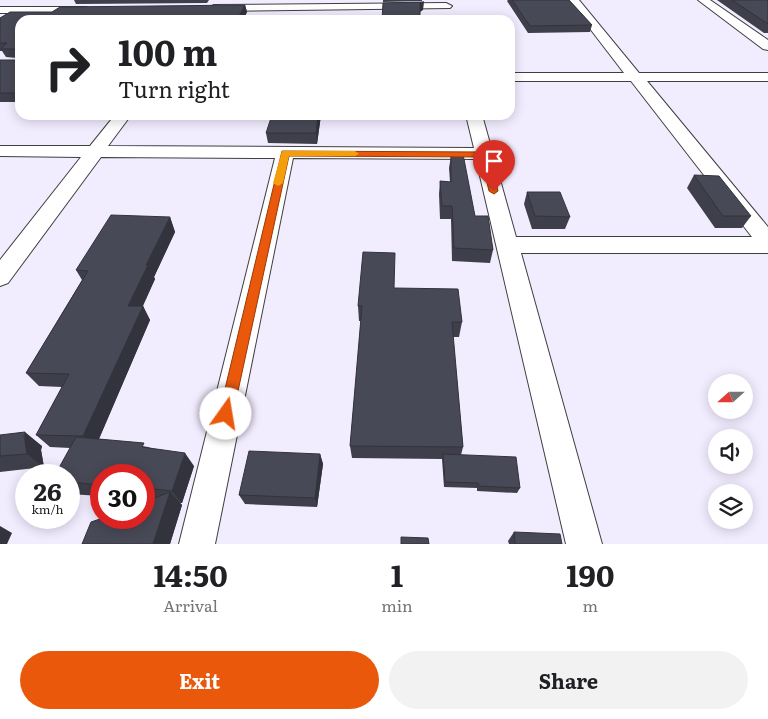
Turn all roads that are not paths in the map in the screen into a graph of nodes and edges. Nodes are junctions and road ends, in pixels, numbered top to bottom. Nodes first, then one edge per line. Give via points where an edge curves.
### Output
1 (210, 0) edge
2 (573, 0) edge
3 (703, 0) edge
4 (445, 3) edge
5 (97, 9) edge
6 (0, 10) edge
7 (449, 15) edge
8 (768, 46) edge
9 (515, 77) edge
10 (635, 77) junction
11 (768, 77) edge
12 (119, 120) edge
13 (475, 120) edge
14 (0, 151) edge
15 (95, 152) junction
16 (285, 153) junction
17 (484, 154) junction
18 (768, 243) edge
19 (508, 245) junction
20 (0, 277) edge
21 (197, 544) edge
22 (584, 544) edge

1 - 4 street via 203,8
2 - 10 street
3 - 8 street
4 - 7 street
5 - 6 street
9 - 10 street
10 - 11 street
10 - 18 street
12 - 15 street
13 - 17 street
14 - 15 street
15 - 16 street
15 - 20 street
16 - 17 street
16 - 21 street
17 - 19 street
18 - 19 street
19 - 22 street

